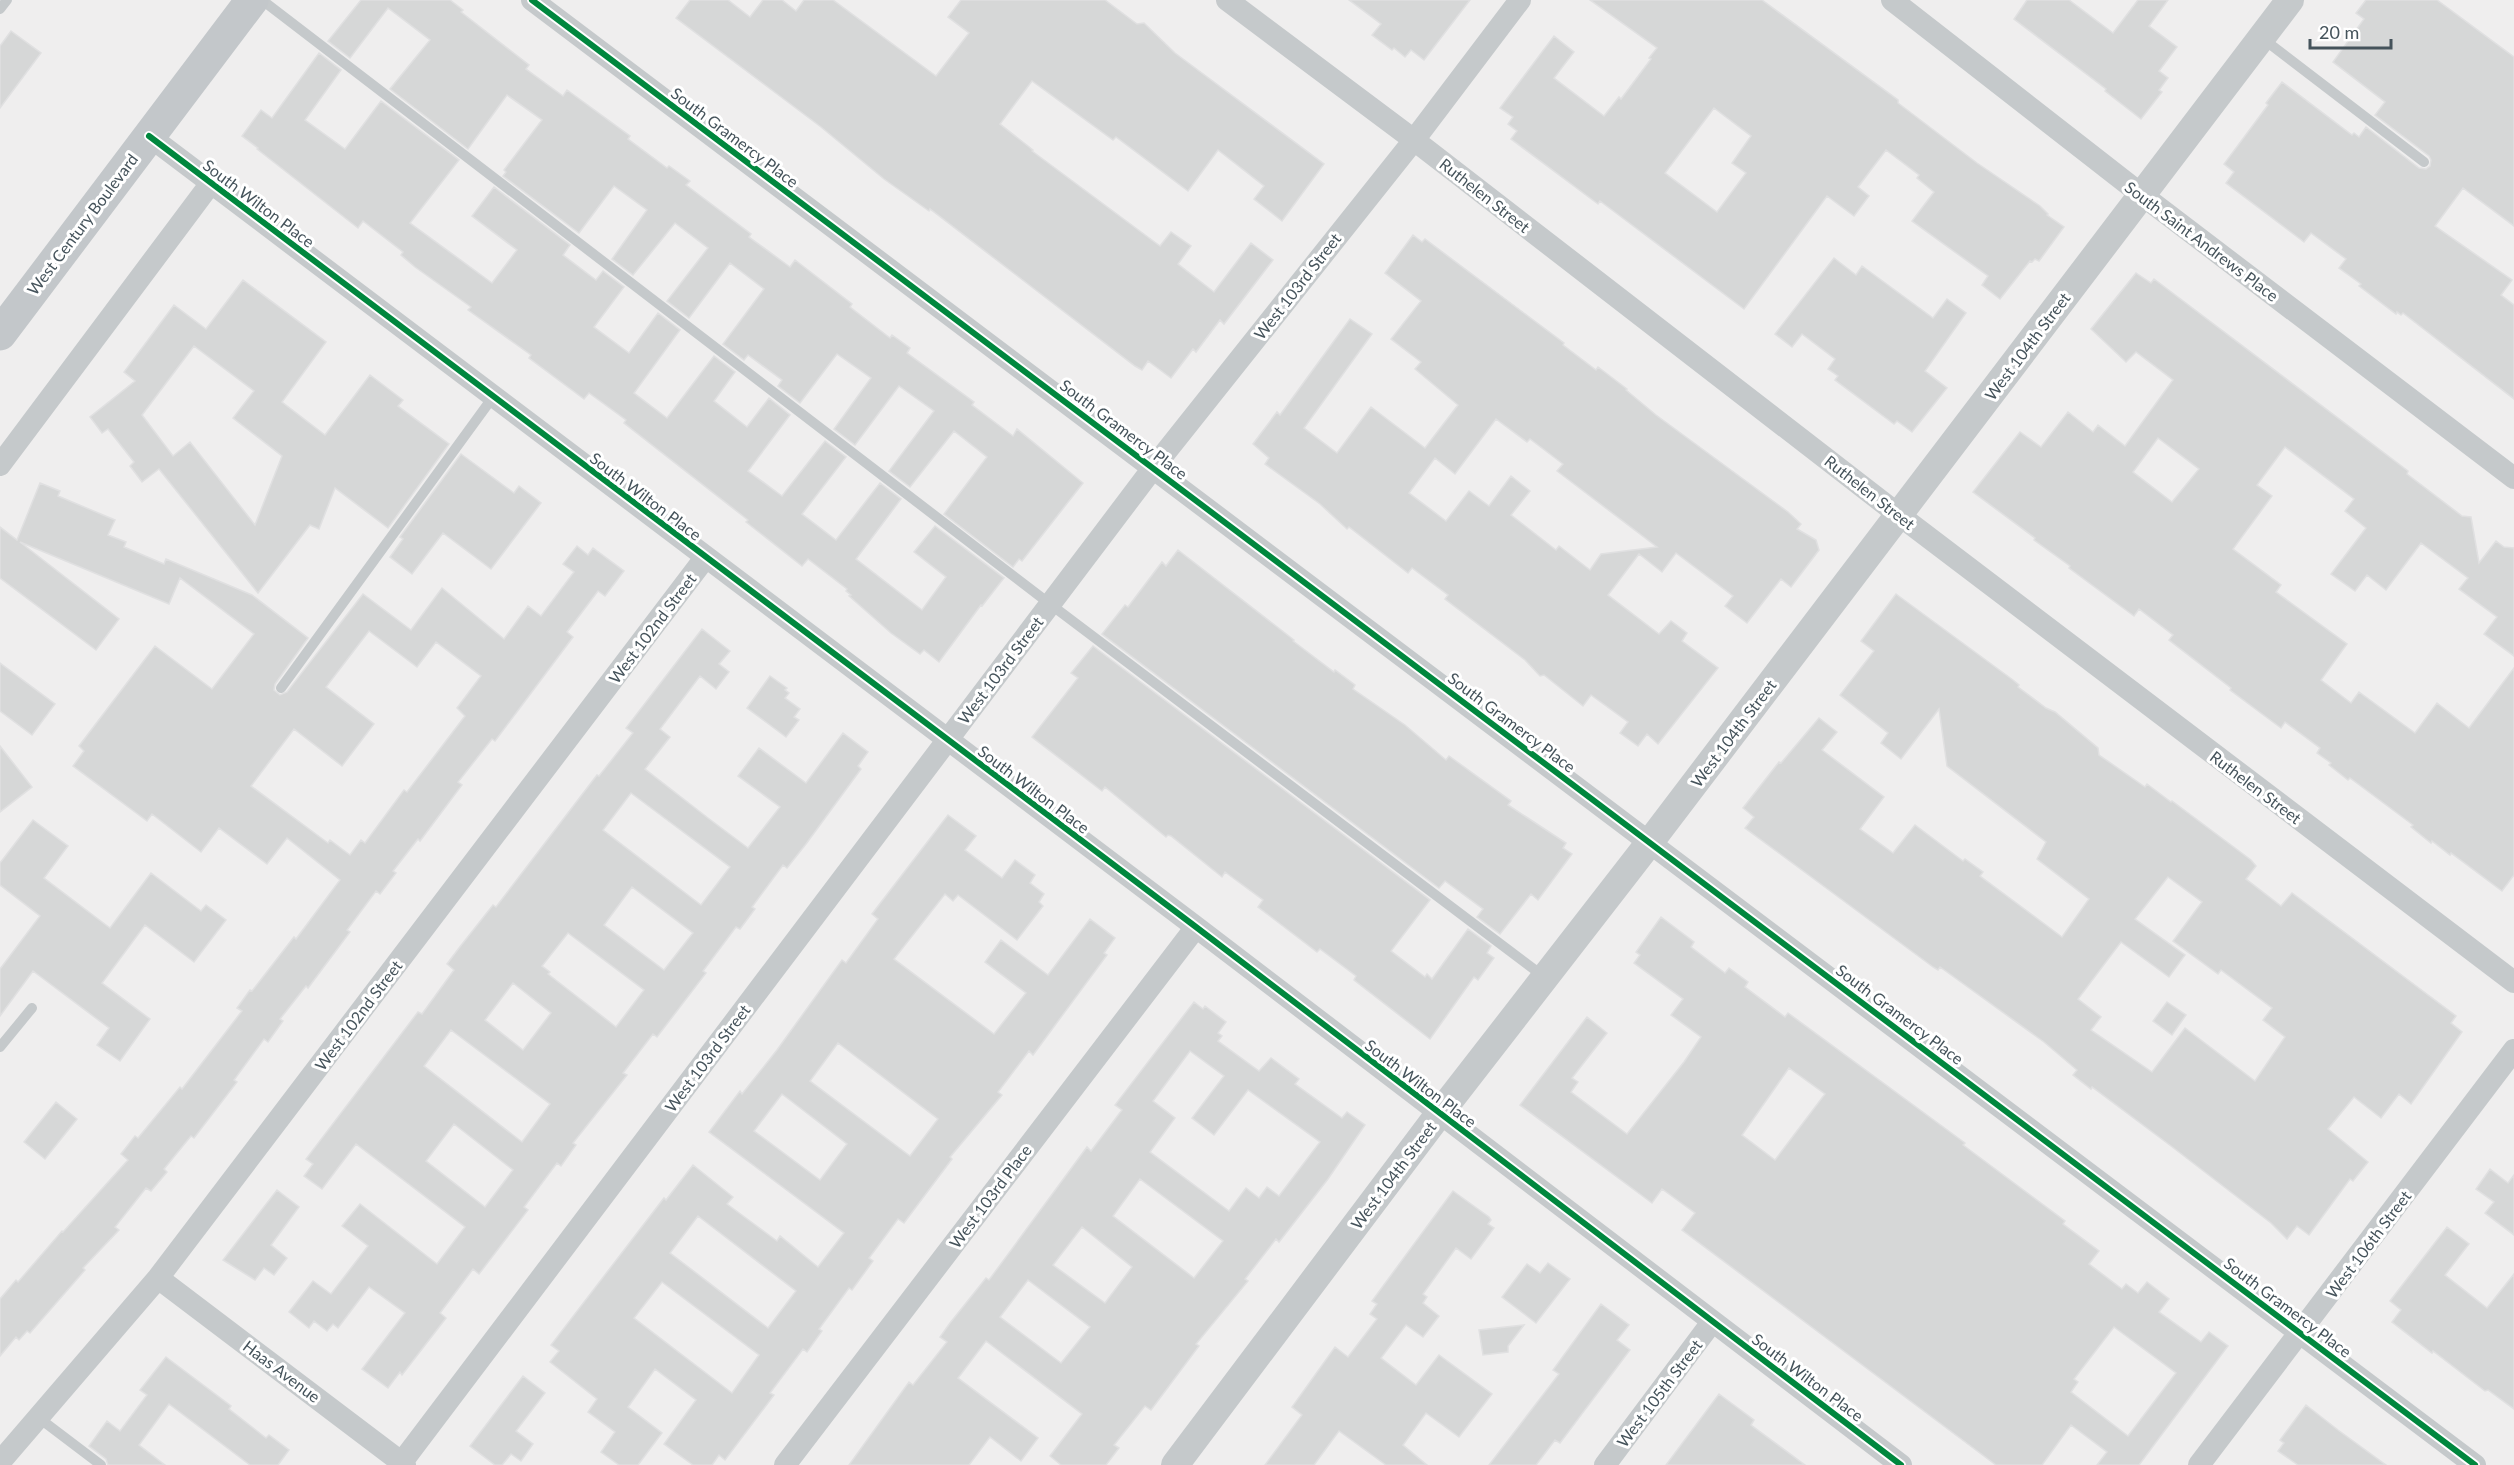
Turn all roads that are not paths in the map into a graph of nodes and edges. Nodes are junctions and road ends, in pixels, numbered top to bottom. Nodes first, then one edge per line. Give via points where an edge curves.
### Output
1 (7, 0) edge
2 (252, 0) edge
3 (262, 0) edge
4 (531, 0) edge
5 (1227, 0) edge
6 (1520, 0) edge
7 (1892, 0) edge
8 (2290, 0) edge
9 (0, 9) edge
10 (2261, 38) junction
11 (149, 136) junction
12 (1414, 140) junction
13 (2424, 162) dead end
14 (211, 183) junction
15 (2142, 195) junction
16 (0, 334) edge
17 (493, 397) junction
18 (0, 465) edge
19 (1153, 468) junction
20 (2514, 478) edge
21 (1899, 515) junction
22 (705, 558) junction
23 (1050, 604) junction
24 (281, 688) dead end
25 (946, 741) junction
26 (1650, 842) junction
27 (1196, 927) junction
28 (1545, 977) junction
29 (2514, 982) edge
30 (32, 1008) dead end
31 (0, 1047) edge
32 (2514, 1050) edge
33 (1439, 1114) junction
34 (158, 1278) junction
35 (1712, 1322) junction
36 (2300, 1333) junction
37 (39, 1418) junction
38 (0, 1462) edge
39 (403, 1464) edge
40 (101, 1465) edge
41 (785, 1465) edge
42 (1175, 1465) edge
43 (1605, 1465) edge
44 (1901, 1465) edge
45 (2199, 1465) edge
46 (2475, 1465) edge

1 - 9 lane
2 - 11 main road, West Century Boulevard
3 - 23 lane
4 - 19 street, South Gramercy Place
5 - 12 street, Ruthelen Street
6 - 12 street, West 103rd Street
7 - 15 street, South Saint Andrews Place
8 - 10 street, West 104th Street
10 - 13 lane
10 - 15 street, West 104th Street
11 - 14 street, South Wilton Place
11 - 16 main road, West Century Boulevard
12 - 19 street, West 103rd Street
12 - 21 street, Ruthelen Street
14 - 17 street, South Wilton Place
14 - 18 street
15 - 20 street, South Saint Andrews Place
15 - 21 street, West 104th Street
17 - 22 street, South Wilton Place
17 - 24 lane
19 - 23 street, West 103rd Street
19 - 26 street, South Gramercy Place
21 - 26 street, West 104th Street
21 - 29 street, Ruthelen Street
22 - 25 street, South Wilton Place
22 - 34 street, West 102nd Street
23 - 25 street, West 103rd Street
23 - 28 lane
25 - 27 street, South Wilton Place
25 - 39 street, West 103rd Street
26 - 28 street, West 104th Street
26 - 36 street, South Gramercy Place
27 - 33 street, South Wilton Place
27 - 41 street, West 103rd Place
28 - 33 street, West 104th Street
30 - 31 lane
32 - 36 street, West 106th Street
33 - 35 street, South Wilton Place
33 - 42 street, West 104th Street
34 - 37 street, West 102nd Street
34 - 39 street, Haas Avenue
35 - 43 street, West 105th Street
35 - 44 street, South Wilton Place
36 - 45 street, West 106th Street
36 - 46 street, South Gramercy Place
37 - 38 street, West 102nd Street
37 - 40 lane

